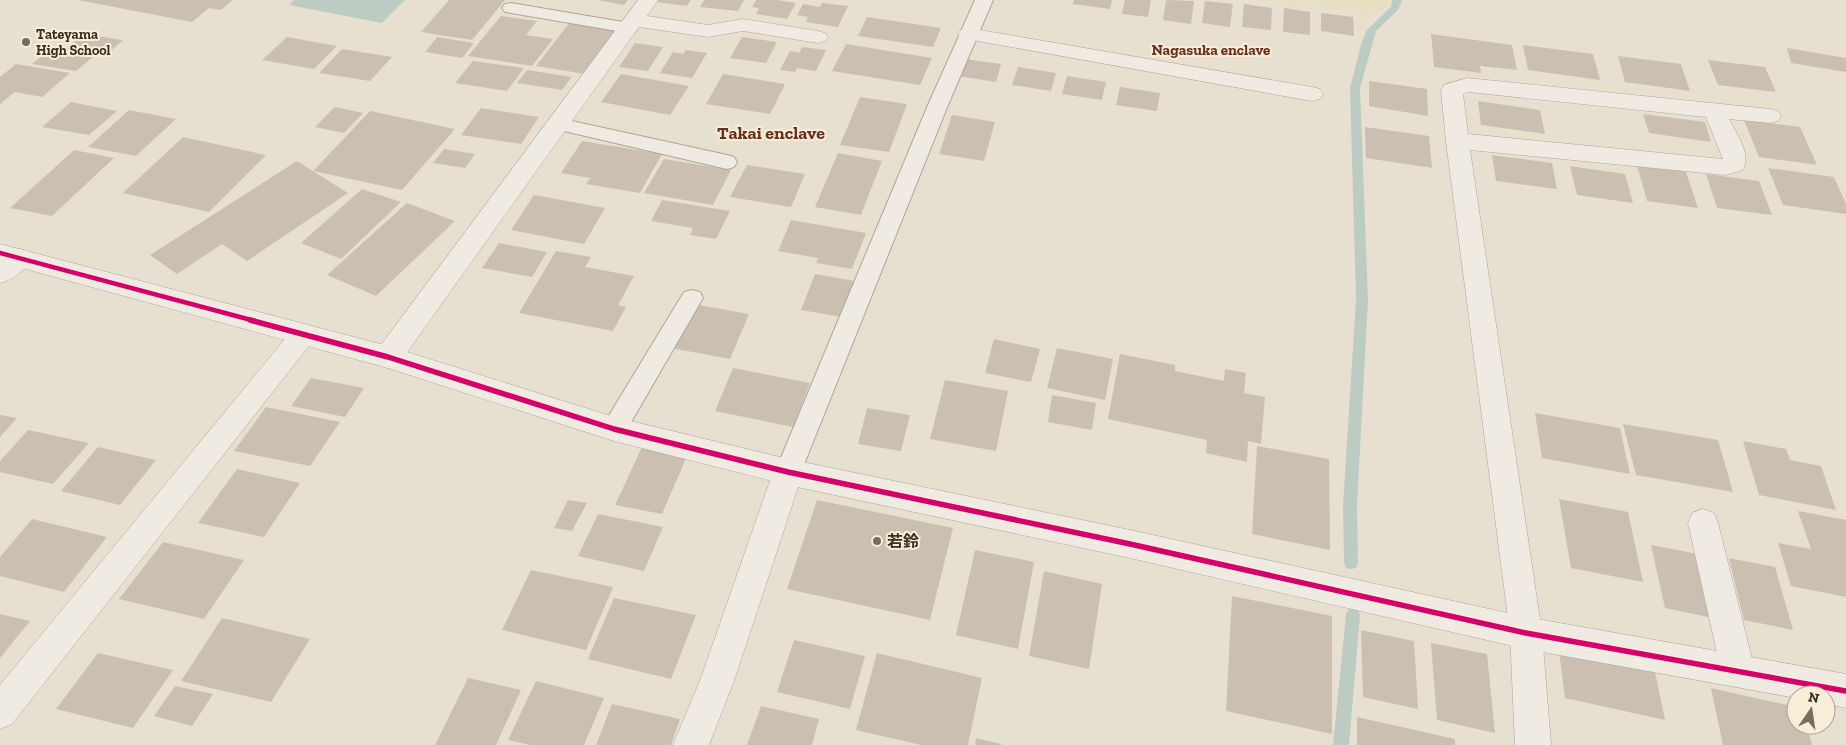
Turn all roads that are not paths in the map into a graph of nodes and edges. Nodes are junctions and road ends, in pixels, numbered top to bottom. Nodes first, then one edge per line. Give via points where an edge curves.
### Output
1 (648, 0) edge
2 (984, 0) edge
3 (511, 8) dead end
4 (632, 24) junction
5 (968, 34) junction
6 (818, 37) dead end
7 (1312, 94) dead end
8 (1714, 110) junction
9 (1770, 116) dead end
10 (558, 124) junction
11 (1457, 142) junction
12 (727, 162) dead end
13 (6, 262) edge
14 (692, 298) dead end
15 (303, 335) junction
16 (388, 357) junction
17 (614, 429) junction
18 (788, 472) junction
19 (1703, 522) dead end
20 (1526, 634) junction
21 (1738, 672) junction
22 (1846, 691) edge
23 (0, 712) edge
24 (691, 745) edge
25 (1533, 745) edge

1 - 4 street
2 - 5 lane
3 - 4 lane
4 - 6 street via 708,31 742,25
4 - 10 street
5 - 7 street
5 - 18 lane
8 - 9 street
8 - 11 street via 1467,85 1452,90
8 - 11 street via 1736,164 1725,168
10 - 12 lane
10 - 16 street
11 - 20 street
13 - 15 street
14 - 17 lane
15 - 16 street
15 - 23 street
16 - 17 street
17 - 18 street
18 - 20 street via 1140,546
18 - 24 street via 718,678
19 - 21 street
20 - 21 street
20 - 25 street
21 - 22 street

